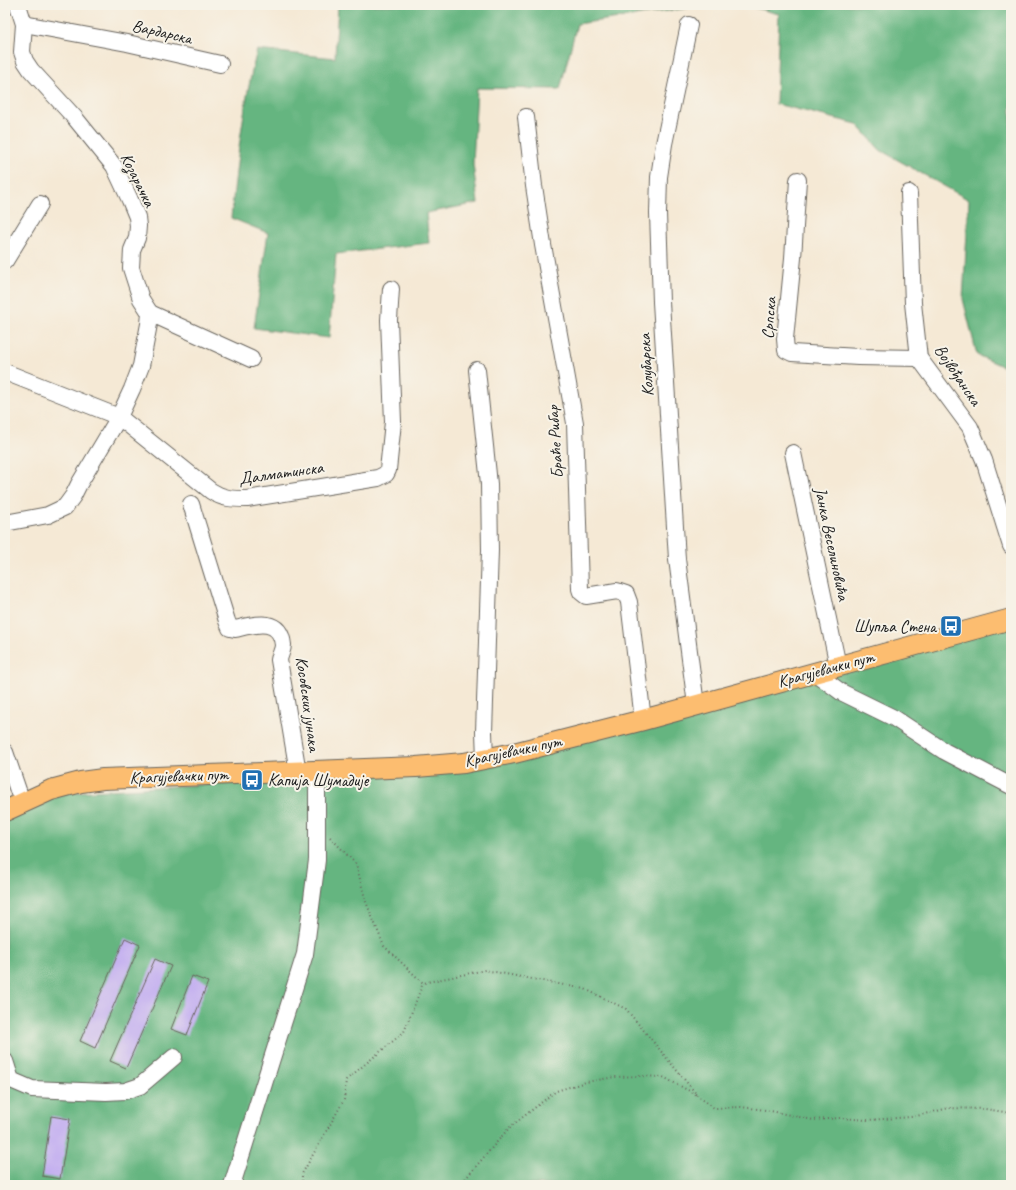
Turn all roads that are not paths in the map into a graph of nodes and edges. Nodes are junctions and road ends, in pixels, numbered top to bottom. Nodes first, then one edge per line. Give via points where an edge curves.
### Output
1 (18, 5) edge
2 (24, 24) junction
3 (689, 25) dead end
4 (220, 64) dead end
5 (526, 117) dead end
6 (798, 180) dead end
7 (909, 193) dead end
8 (40, 204) dead end
9 (5, 261) edge
10 (391, 289) dead end
11 (150, 313) junction
12 (919, 358) junction
13 (251, 359) dead end
14 (477, 370) dead end
15 (5, 372) edge
16 (119, 417) junction
17 (793, 453) dead end
18 (191, 504) dead end
19 (5, 523) edge
20 (1011, 546) edge
21 (1011, 619) edge
22 (838, 666) junction
23 (815, 673) junction
24 (696, 705) junction
25 (643, 720) junction
26 (5, 752) edge
27 (485, 759) junction
28 (308, 772) junction
29 (1011, 786) edge
30 (14, 806) edge
31 (174, 1057) dead end
32 (5, 1061) edge
33 (232, 1185) edge

1 - 2 street, Козарачка
2 - 4 street, Вардарска via 128,43
2 - 11 street, Козарачка via 22,52 25,61 114,166 130,200 138,226 131,268 141,299
3 - 24 street, Колубарска via 664,144 659,177 658,213 676,551
5 - 25 street, Браће Рибар via 543,245 575,423 580,589 586,596 617,591 626,594
6 - 12 street, Српска via 786,350 799,354
7 - 12 street, Војвођанска via 913,303
8 - 9 street
10 - 16 street, Далматинска via 389,320 393,422 388,470 383,476 247,499 230,499 211,491
11 - 13 street
11 - 16 street via 141,366
12 - 20 street, Војвођанска via 970,427 984,460
14 - 27 street via 489,484
15 - 16 street, Далматинска
16 - 19 street via 65,507 48,515
17 - 22 street, Јанка Веселиновића
18 - 28 street, Косовских јунака via 230,628 265,624 274,628 281,636 283,648 279,660
21 - 22 main road, Крагујевачки пут
22 - 23 main road, Крагујевачки пут
23 - 24 main road, Крагујевачки пут
23 - 29 street via 841,692 894,718 944,751
24 - 25 main road, Крагујевачки пут
25 - 27 main road, Крагујевачки пут via 514,754
26 - 30 street
27 - 28 main road, Крагујевачки пут via 416,767
28 - 30 main road, Крагујевачки пут via 103,779 51,790
28 - 33 street via 318,824 317,860 306,954
31 - 32 street via 140,1086 125,1091 106,1092 32,1089 11,1080

